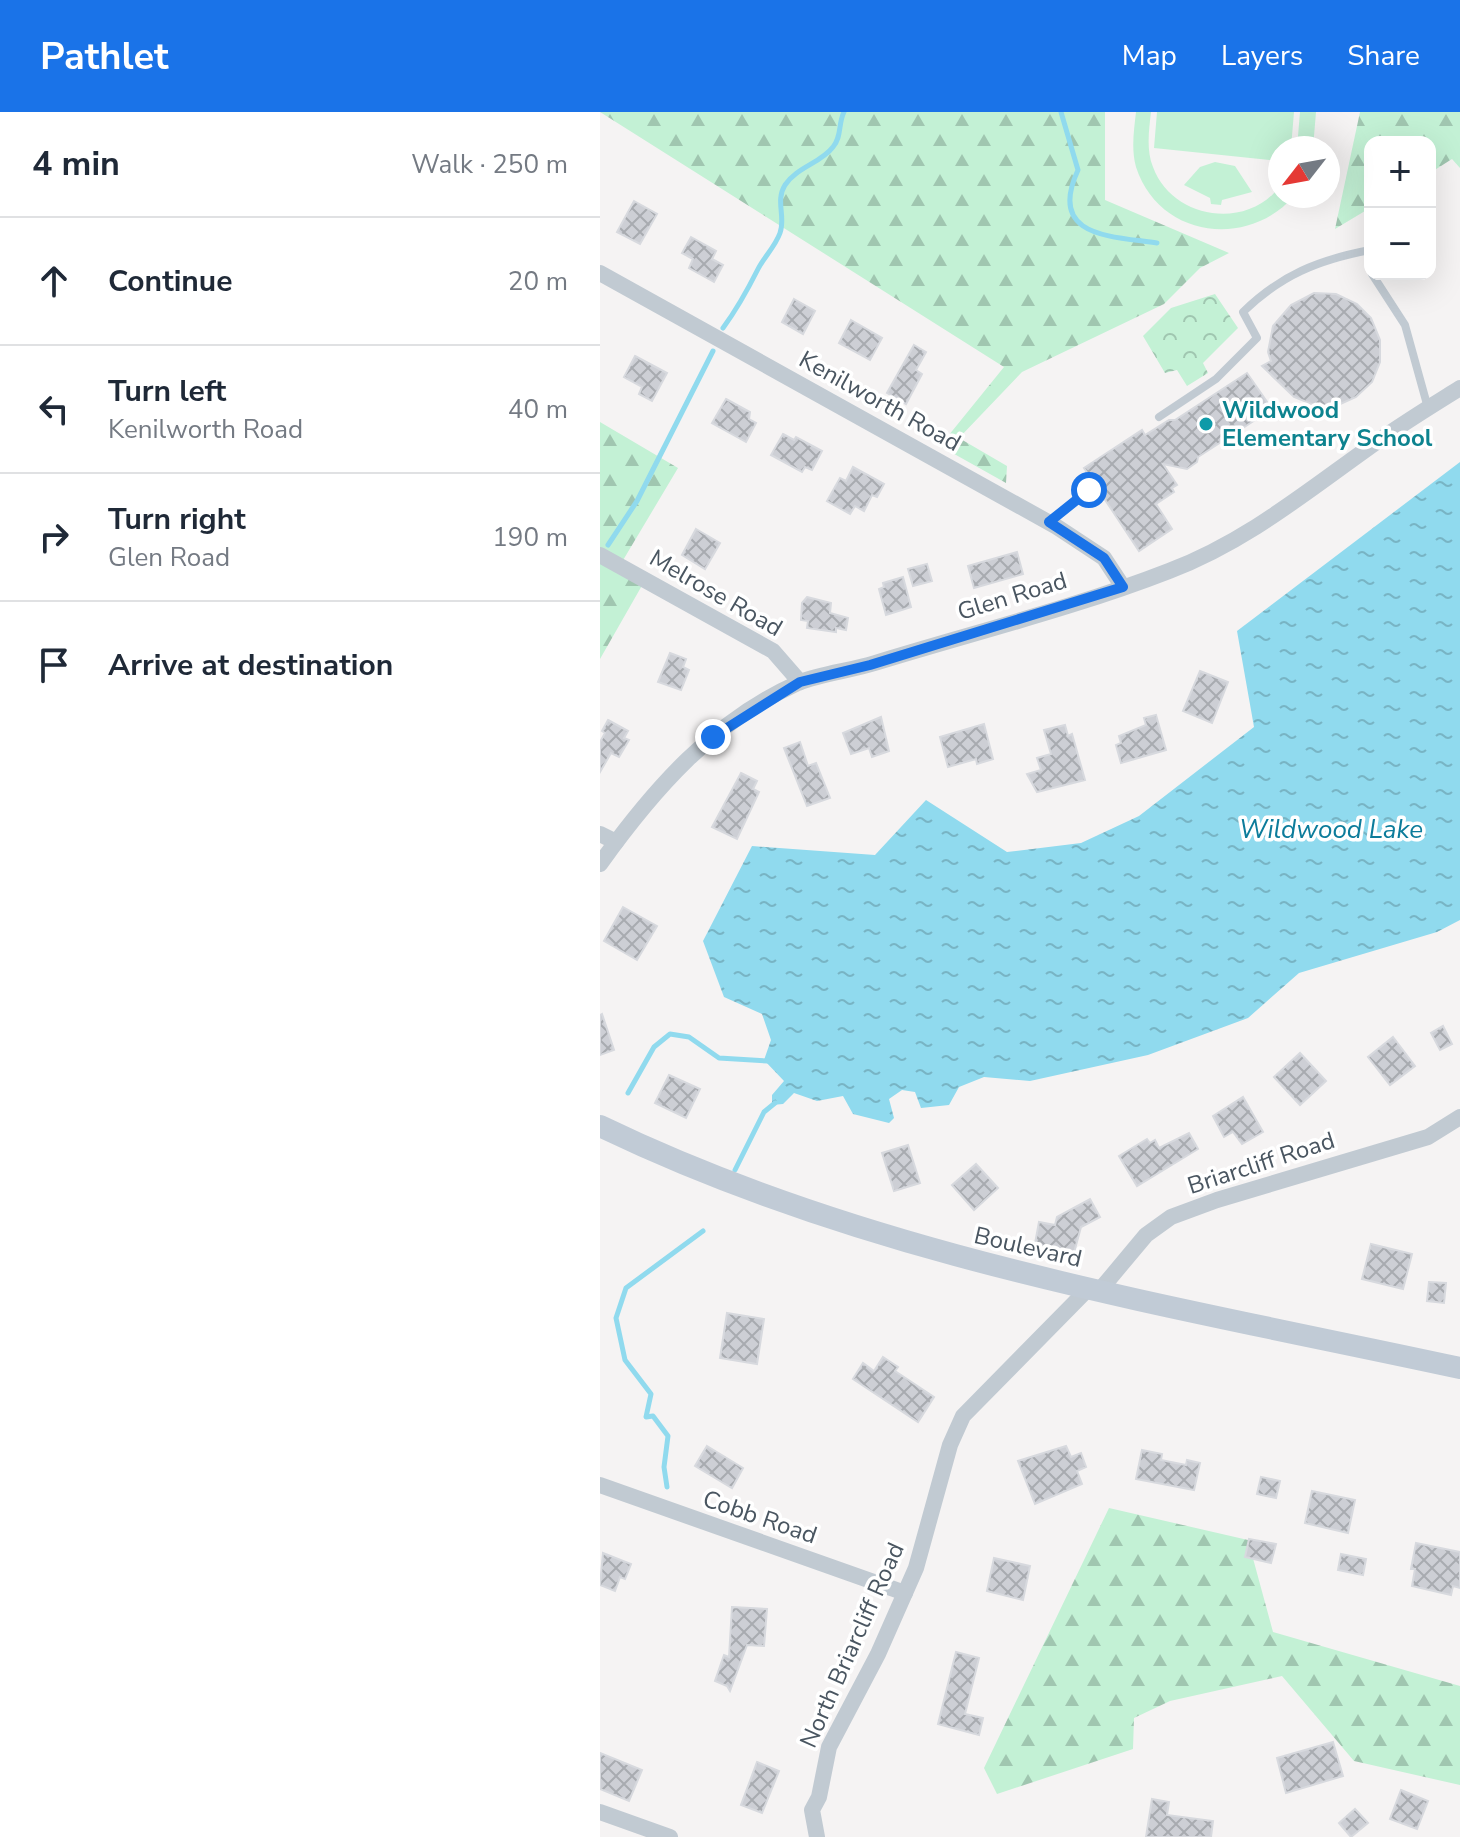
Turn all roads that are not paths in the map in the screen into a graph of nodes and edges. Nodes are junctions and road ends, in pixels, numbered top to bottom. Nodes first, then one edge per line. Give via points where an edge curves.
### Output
1 (1364, 250) edge
2 (600, 273) edge
3 (1376, 280) edge
4 (1460, 388) edge
5 (1428, 409) junction
6 (1159, 417) dead end
7 (1089, 490) dead end
8 (1049, 522) junction
9 (600, 555) edge
10 (1123, 587) junction
11 (800, 682) junction
12 (600, 834) edge
13 (616, 842) junction
14 (600, 864) edge
15 (1460, 1117) edge
16 (600, 1126) edge
17 (1095, 1289) junction
18 (1460, 1368) edge
19 (600, 1485) edge
20 (905, 1593) junction
21 (600, 1812) edge
22 (670, 1837) edge
23 (817, 1837) edge

1 - 6 lane via 1296,270 1265,291 1243,312 1257,338 1216,379
2 - 8 street, Kenilworth Road
3 - 5 lane via 1405,325
4 - 5 street, Glen Road
5 - 10 street, Glen Road via 1248,534
7 - 8 lane
8 - 10 street, Kenilworth Road via 1104,558
9 - 11 street, Melrose Road via 773,651
10 - 11 street, Glen Road
11 - 13 street, Glen Road via 689,757
12 - 13 street
13 - 14 street, Glen Road
15 - 17 street, Briarcliff Road via 1428,1137 1171,1217 1146,1235
16 - 17 main road, Boulevard via 689,1166 857,1228
17 - 18 main road, Boulevard
17 - 20 street, North Briarcliff Road via 963,1416
19 - 20 street, Cobb Road
20 - 23 street, North Briarcliff Road via 829,1747 812,1810
21 - 22 street

